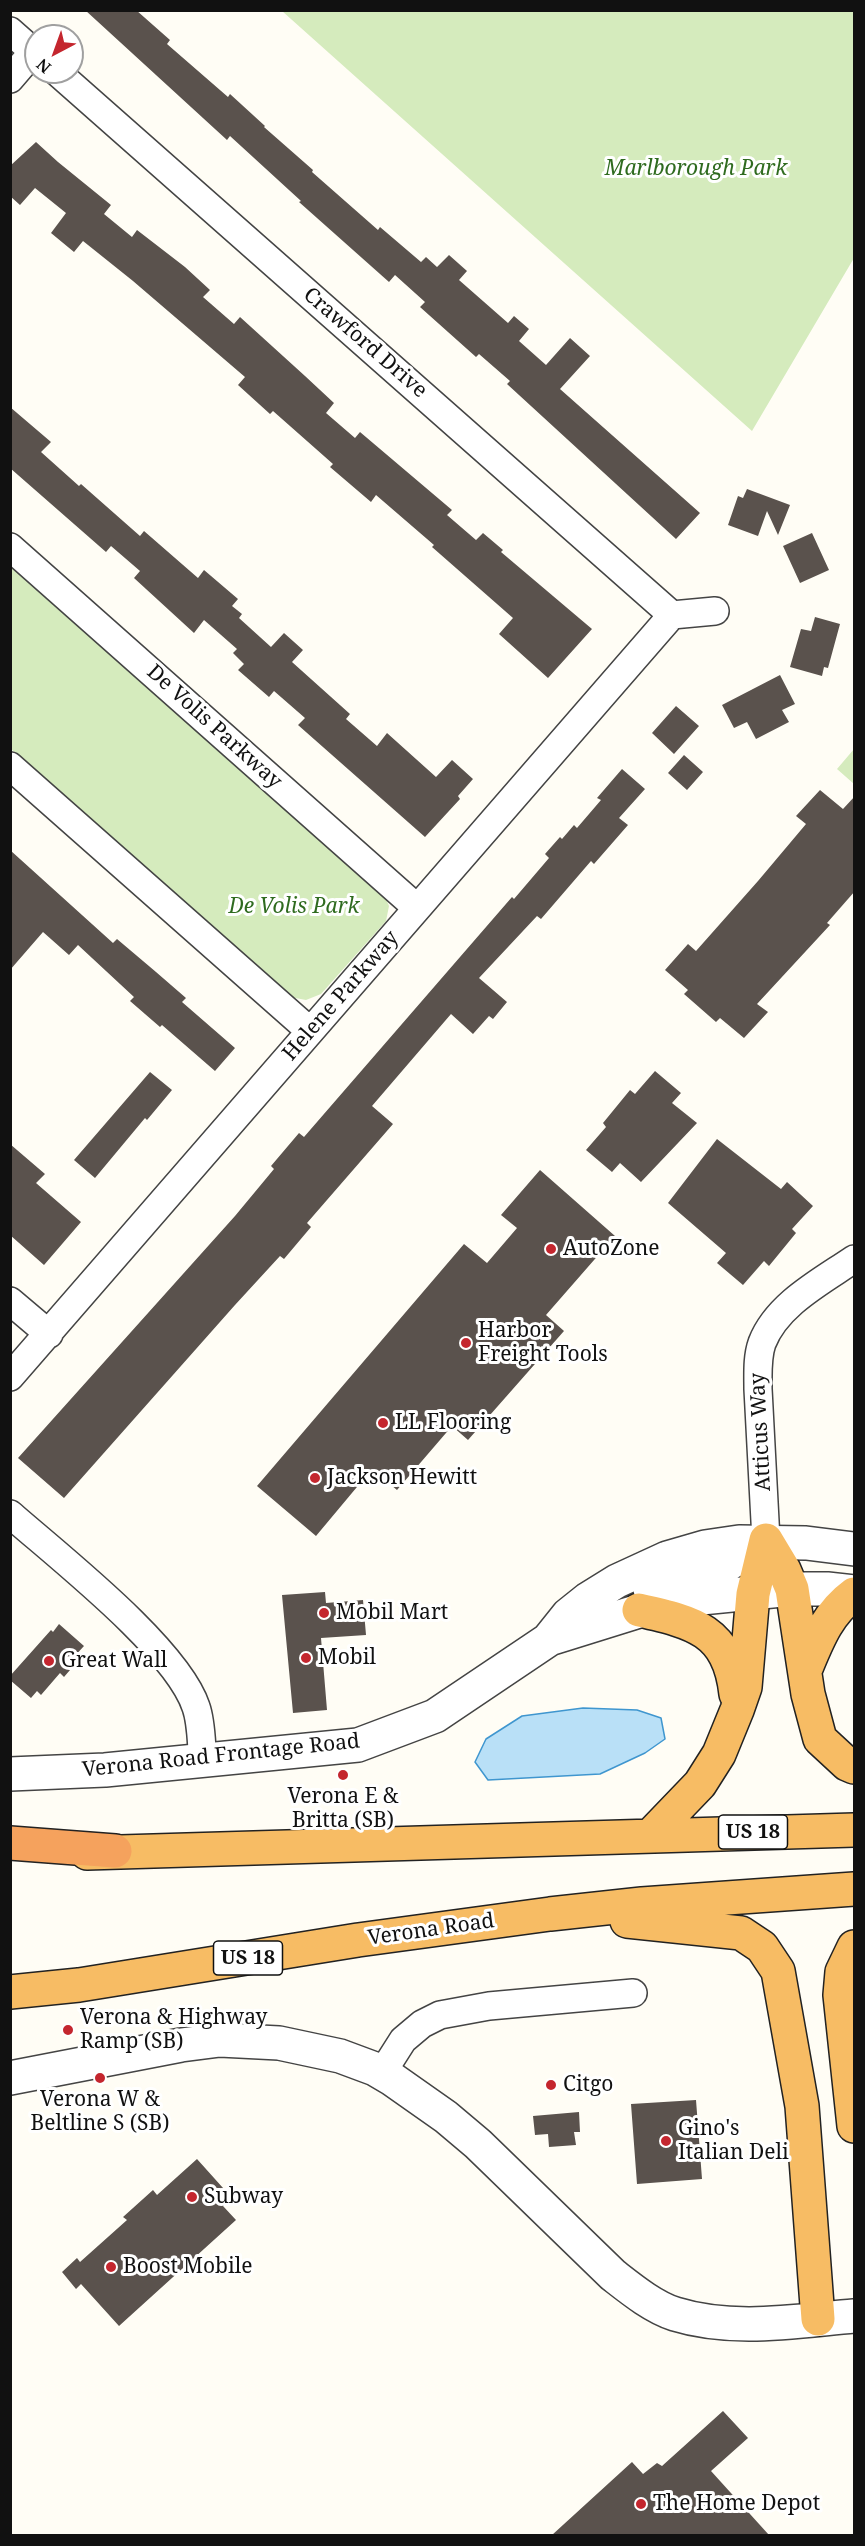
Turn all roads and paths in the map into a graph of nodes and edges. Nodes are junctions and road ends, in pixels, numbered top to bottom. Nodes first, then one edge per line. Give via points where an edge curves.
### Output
1 (10, 31) edge
2 (24, 43) edge
3 (24, 64) edge
4 (10, 79) edge
5 (71, 84) edge
6 (10, 547) edge
7 (715, 611) dead end
8 (672, 615) junction
9 (10, 766) edge
10 (417, 908) junction
11 (310, 1031) junction
12 (855, 1259) edge
13 (10, 1301) edge
14 (49, 1334) junction
15 (10, 1377) edge
16 (10, 1514) edge
17 (766, 1540) junction
18 (855, 1549) edge
19 (792, 1589) junction
20 (855, 1593) edge
21 (753, 1594) junction
22 (639, 1610) junction
23 (603, 1621) junction
24 (548, 1640) junction
25 (806, 1668) junction
26 (737, 1710) junction
27 (203, 1762) junction
28 (855, 1767) edge
29 (10, 1774) edge
30 (855, 1830) edge
31 (651, 1835) junction
32 (10, 1843) edge
33 (115, 1851) junction
34 (10, 1859) edge
35 (855, 1889) edge
36 (550, 1914) junction
37 (855, 1947) edge
38 (10, 1992) edge
39 (633, 1993) dead end
40 (382, 2073) junction
41 (10, 2078) edge
42 (855, 2126) edge
43 (855, 2316) edge
44 (818, 2319) junction

1 - 2 street
3 - 4 street
5 - 8 street, Crawford Drive
6 - 10 street, De Volis Parkway
7 - 8 street
8 - 10 street, Helene Parkway
9 - 11 street
10 - 11 street, Helene Parkway
11 - 14 street, Helene Parkway
12 - 17 street, Atticus Way via 791,1304 763,1341 758,1389
13 - 14 street
14 - 15 street, Helene Parkway
16 - 27 street via 160,1651 196,1707
17 - 18 street, Verona Road Frontage Road
17 - 19 highway
17 - 21 highway
17 - 23 street via 723,1567 650,1589
17 - 24 street, Verona Road Frontage Road via 705,1547 651,1565 588,1599
19 - 20 street, Verona Road Frontage Road
19 - 21 street, Verona Road Frontage Road
19 - 25 highway
20 - 25 highway via 841,1603 825,1624
21 - 22 street, Verona Road Frontage Road via 677,1600
21 - 26 highway via 745,1688
22 - 23 street, Verona Road Frontage Road
22 - 26 highway via 684,1620 706,1632 724,1651 735,1685
23 - 24 street, Verona Road Frontage Road
24 - 27 street, Verona Road Frontage Road via 435,1716 358,1745
25 - 28 highway via 808,1694 820,1739
26 - 31 highway via 719,1754 700,1784
27 - 29 street, Verona Road Frontage Road
30 - 31 highway, US 18
31 - 33 highway, US 18
32 - 33 highway, US 18
33 - 34 highway
35 - 36 highway, Verona Road / US 18
36 - 38 highway, Verona Road / US 18
36 - 44 highway via 741,1933 762,1947 778,1971 802,2106
37 - 42 highway via 842,1972 840,1995
39 - 40 street via 448,2013 429,2020 408,2035
40 - 41 street via 301,2046 232,2039 181,2044
40 - 44 street via 420,2097 478,2144 613,2275 646,2299 673,2313 710,2322 759,2324
43 - 44 street

